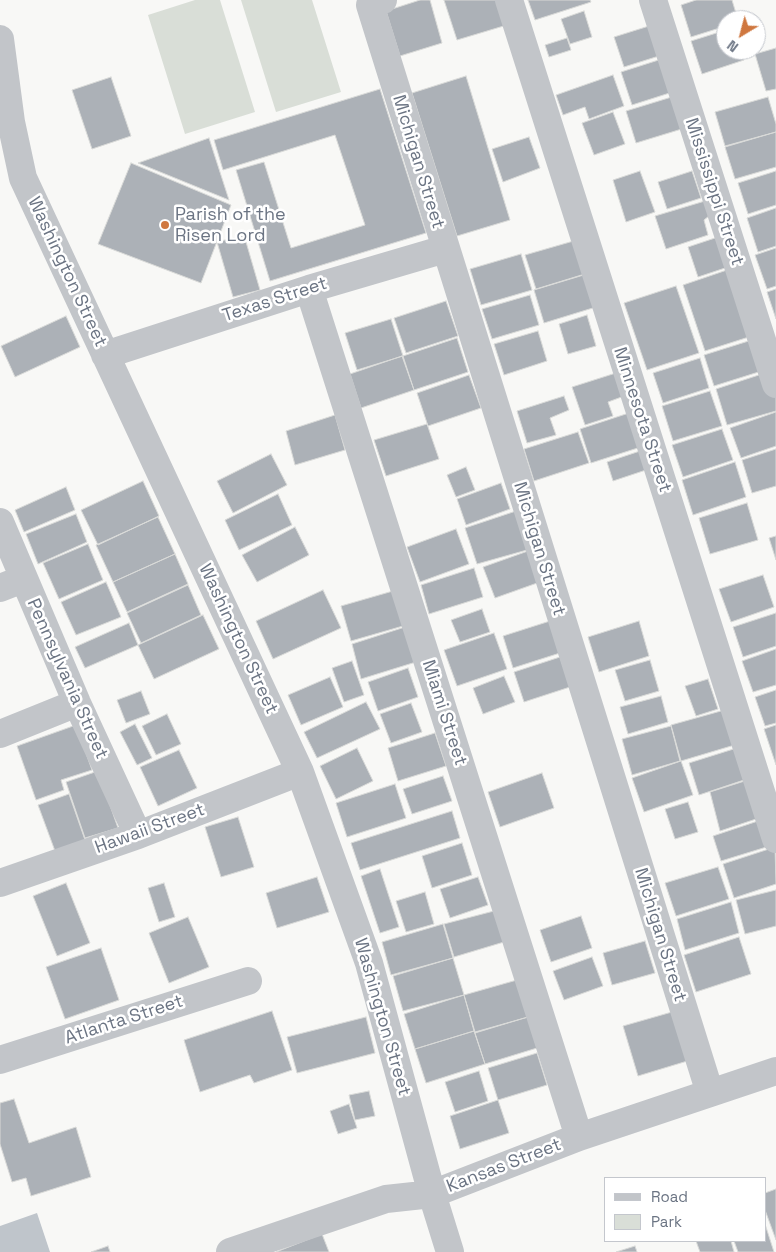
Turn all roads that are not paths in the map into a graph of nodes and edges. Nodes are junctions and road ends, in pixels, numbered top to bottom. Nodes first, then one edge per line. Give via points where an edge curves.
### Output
1 (509, 0) edge
2 (653, 0) edge
3 (376, 2) edge
4 (0, 39) edge
5 (5, 123) edge
6 (445, 249) junction
7 (309, 289) junction
8 (105, 355) junction
9 (776, 384) edge
10 (0, 522) edge
11 (12, 584) edge
12 (77, 703) junction
13 (0, 734) edge
14 (300, 772) junction
15 (138, 835) junction
16 (776, 839) edge
17 (0, 883) edge
18 (248, 981) dead end
19 (0, 1060) edge
20 (776, 1071) edge
21 (710, 1093) junction
22 (579, 1137) junction
23 (432, 1194) junction
24 (230, 1252) edge
25 (450, 1252) edge

1 - 16 street, Minnesota Street
2 - 9 street, Mississippi Street
3 - 6 street, Michigan Street
4 - 5 street, Washington Street
5 - 8 street, Washington Street via 24,178
6 - 7 street, Texas Street
6 - 21 street, Michigan Street
7 - 8 street, Texas Street
7 - 22 street, Miami Street
8 - 14 street, Washington Street
10 - 11 street, Pennsylvania Street
11 - 12 street, Pennsylvania Street
12 - 13 street
12 - 15 street, Pennsylvania Street
14 - 15 street, Hawaii Street
14 - 23 street, Washington Street via 369,963
15 - 17 street, Hawaii Street
18 - 19 street, Atlanta Street
20 - 21 street, Kansas Street
21 - 22 street, Kansas Street
22 - 23 street, Kansas Street
23 - 24 street, Kansas Street via 386,1199
23 - 25 street, Washington Street

